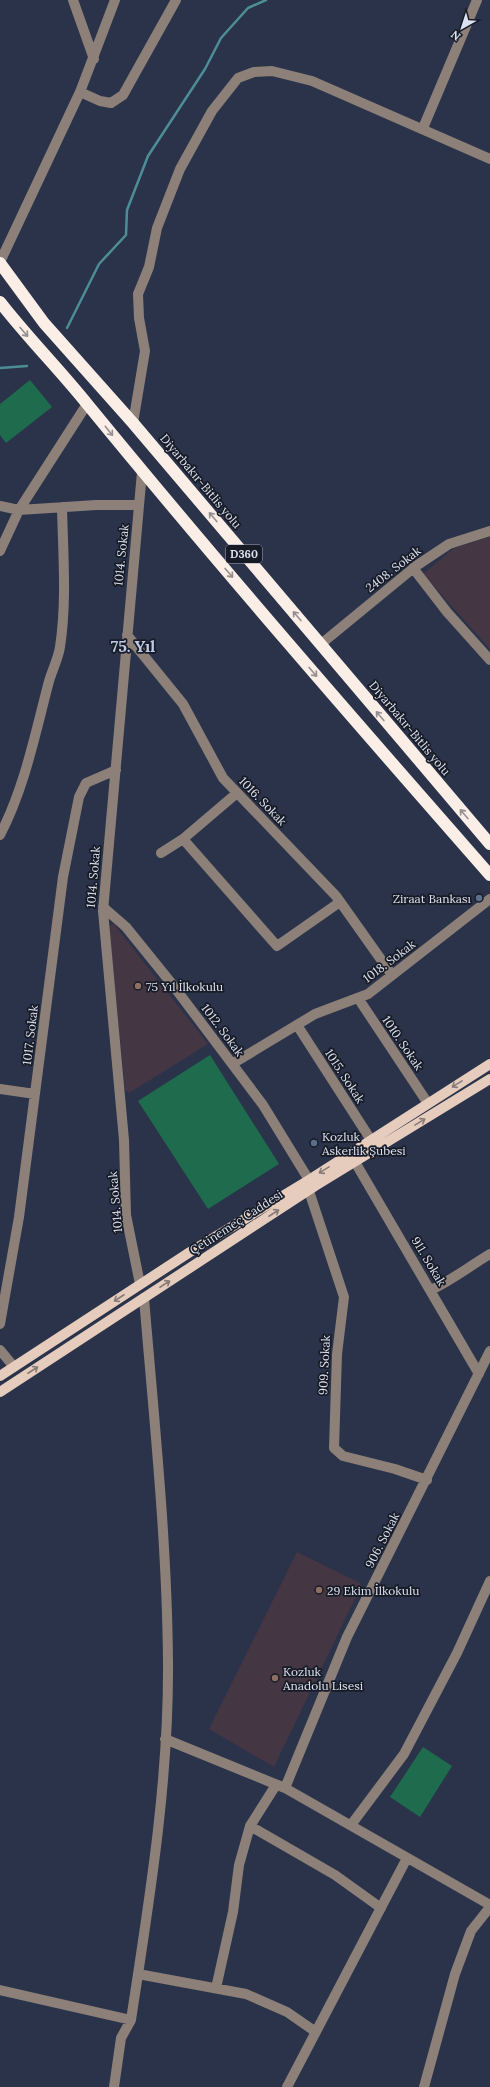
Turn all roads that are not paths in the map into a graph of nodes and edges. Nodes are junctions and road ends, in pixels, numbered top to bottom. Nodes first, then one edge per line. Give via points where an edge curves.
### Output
1 (73, 0) edge
2 (115, 0) edge
3 (176, 0) edge
4 (477, 0) edge
5 (94, 59) junction
6 (80, 92) junction
7 (423, 128) junction
8 (490, 159) edge
9 (0, 263) edge
10 (0, 302) edge
11 (87, 404) junction
12 (133, 423) junction
13 (142, 472) junction
14 (0, 506) edge
15 (139, 506) junction
16 (62, 507) junction
17 (19, 510) junction
18 (490, 531) edge
19 (0, 550) edge
20 (413, 568) junction
21 (127, 635) junction
22 (321, 644) junction
23 (490, 660) edge
24 (116, 770) junction
25 (237, 793) junction
26 (0, 835) edge
27 (183, 839) junction
28 (490, 844) edge
29 (161, 853) dead end
30 (490, 875) edge
31 (490, 899) edge
32 (340, 902) junction
33 (103, 907) junction
34 (392, 975) junction
35 (358, 998) junction
36 (297, 1025) junction
37 (232, 1064) junction
38 (490, 1064) edge
39 (490, 1079) edge
40 (0, 1089) edge
41 (35, 1094) junction
42 (427, 1102) junction
43 (371, 1140) junction
44 (355, 1162) junction
45 (309, 1180) junction
46 (309, 1191) junction
47 (490, 1254) edge
48 (140, 1284) junction
49 (431, 1290) junction
50 (144, 1298) junction
51 (0, 1324) edge
52 (0, 1350) edge
53 (490, 1351) edge
54 (14, 1367) junction
55 (479, 1374) junction
56 (0, 1376) edge
57 (0, 1392) edge
58 (427, 1480) junction
59 (490, 1581) edge
60 (165, 1739) junction
61 (280, 1786) junction
62 (351, 1825) junction
63 (250, 1826) junction
64 (407, 1858) junction
65 (490, 1906) edge
66 (381, 1908) junction
67 (138, 1974) junction
68 (216, 1988) junction
69 (0, 1990) edge
70 (131, 2020) junction
71 (316, 2032) junction
72 (114, 2087) edge
73 (287, 2087) edge
74 (424, 2087) edge

1 - 5 street
2 - 5 street
3 - 6 street via 123,95 112,103 100,101
4 - 7 street
5 - 6 street
6 - 9 street
7 - 8 street
7 - 12 street via 312,81 272,71 254,72 238,78 212,111 180,169 157,228 149,267 138,294 145,351
9 - 12 highway, Diyarbakır-Bitlis yolu / D360 via 44,323
10 -> 11 highway, D360
11 -> 13 highway, D360
11 - 17 street
22 -> 12 highway, Diyarbakır-Bitlis yolu / D360
13 - 15 street, 1014. Sokak
13 -> 30 highway, D360
14 - 17 street
15 - 16 street
15 - 21 street, 1014. Sokak
16 - 17 street
16 - 26 street via 63,610 60,649 11,810
17 - 19 street
18 - 20 street, 2408. Sokak via 449,544
20 - 22 street, 2408. Sokak
20 - 23 street via 447,612
21 - 24 street, 1014. Sokak
21 - 25 street, 1016. Sokak via 183,704 223,778
28 -> 22 highway, Diyarbakır-Bitlis yolu / D360
24 - 33 street, 1014. Sokak
24 - 41 street, 1017. Sokak via 86,783 79,797 63,877
25 - 27 street
25 - 32 street, 1016. Sokak
27 - 29 street
27 - 32 street via 277,946
31 - 34 street, 1018. Sokak
32 - 34 street, 1016. Sokak
33 - 37 street, 1012. Sokak via 126,927
33 - 48 street, 1014. Sokak via 124,1140 126,1216
34 - 35 street, 1018. Sokak via 368,994
35 - 36 street, 1018. Sokak via 315,1014
35 - 42 street, 1010. Sokak
36 - 37 street, 1018. Sokak
36 - 43 street, 1015. Sokak
37 - 45 street, 1012. Sokak via 263,1105
38 -> 42 main road, Çetinemeç Caddesi
44 -> 39 main road, Çetinemeç Caddesi
40 - 41 street
41 - 51 street, 1017. Sokak via 19,1218
42 - 43 main road, Çetinemeç Caddesi
43 -> 45 main road, Çetinemeç Caddesi
44 - 46 main road, Çetinemeç Caddesi
44 - 49 street, 911. Sokak
45 - 48 main road, Çetinemeç Caddesi
50 -> 46 main road, Çetinemeç Caddesi
46 - 58 street, 909. Sokak via 344,1297 337,1354 334,1448 343,1456
47 - 49 street via 452,1280
48 -> 54 main road, Çetinemeç Caddesi
49 - 55 street, 911. Sokak
57 -> 50 main road, Çetinemeç Caddesi
50 - 60 street via 161,1516 168,1662
52 - 54 street
53 - 55 street, 906. Sokak
54 - 56 main road, Çetinemeç Caddesi
55 - 58 street, 906. Sokak
58 - 61 street, 906. Sokak via 347,1636
59 - 62 street via 458,1653 404,1754
60 - 61 street
60 - 67 street via 164,1769
61 - 62 street
61 - 63 street, 906. Sokak
62 - 64 street
63 - 66 street via 335,1875
63 - 68 street, 906. Sokak via 239,1865 233,1912
64 - 65 street
64 - 66 street
65 - 74 street via 471,1931 455,1974
66 - 71 street
67 - 68 street
67 - 70 street
68 - 71 street via 246,1994 287,2012
69 - 70 street
70 - 72 street via 121,2038
71 - 73 street

